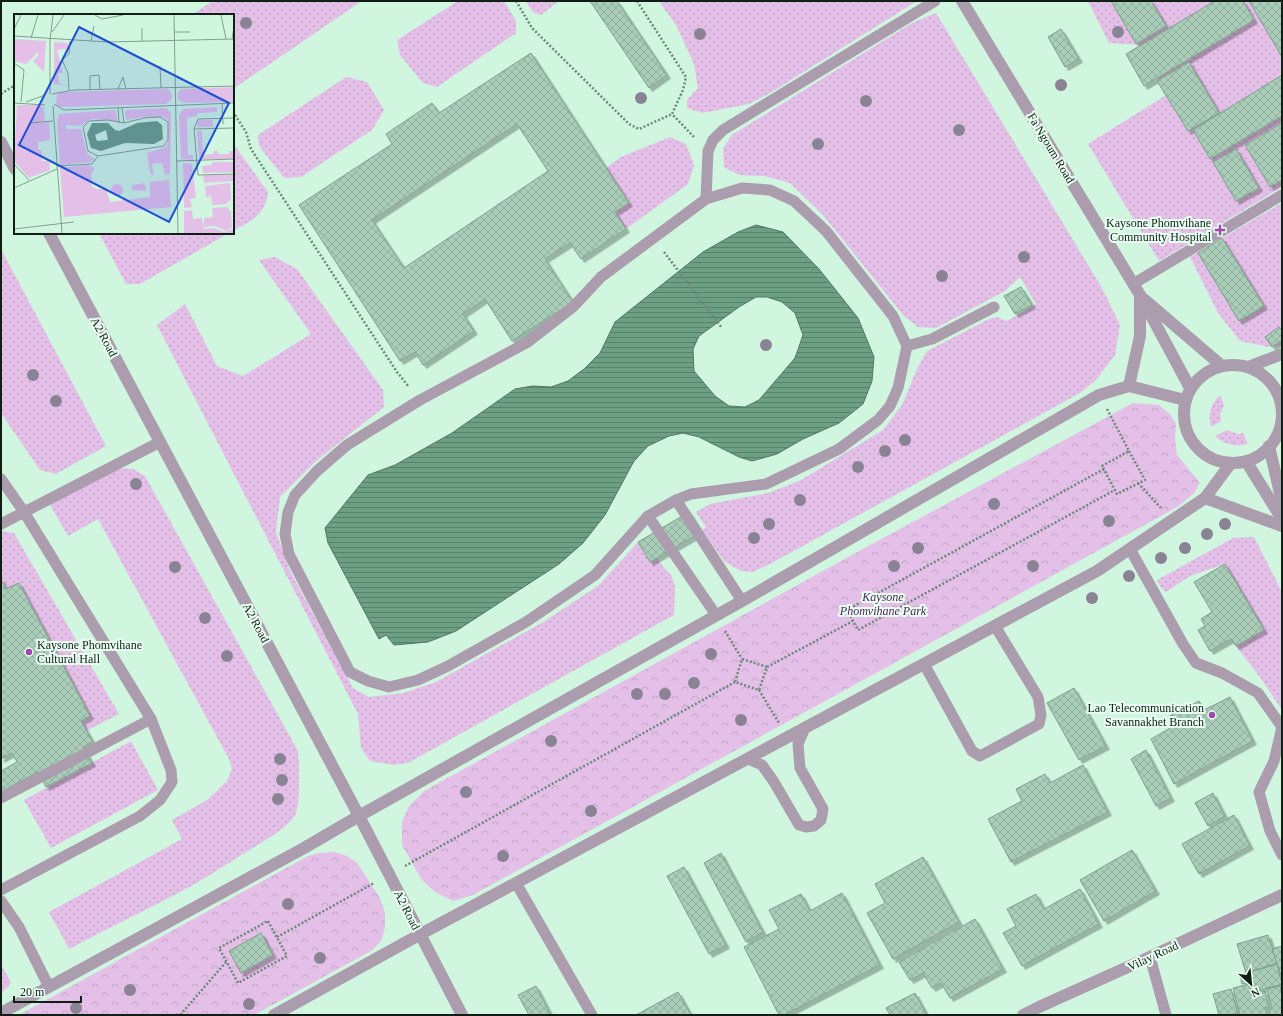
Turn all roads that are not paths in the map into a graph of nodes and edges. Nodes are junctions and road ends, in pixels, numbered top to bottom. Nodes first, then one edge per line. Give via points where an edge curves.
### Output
1 (936, 1) edge
2 (962, 1) edge
3 (1, 142) edge
4 (14, 167) edge
5 (1282, 196) edge
6 (706, 199) junction
7 (50, 234) edge
8 (1133, 284) junction
9 (1140, 295) junction
10 (994, 307) dead end
11 (907, 346) junction
12 (1282, 354) edge
13 (1222, 366) junction
14 (1248, 366) junction
15 (1129, 386) junction
16 (1190, 388) junction
17 (1185, 400) junction
18 (1280, 431) edge
19 (160, 442) junction
20 (1269, 446) junction
21 (1246, 461) junction
22 (1231, 463) junction
23 (1, 479) edge
24 (1205, 498) junction
25 (676, 500) junction
26 (1282, 502) edge
27 (24, 512) junction
28 (648, 516) junction
29 (1282, 519) edge
30 (1, 524) edge
31 (1282, 526) edge
32 (1130, 549) junction
33 (742, 600) junction
34 (716, 615) junction
35 (995, 626) junction
36 (924, 664) junction
37 (151, 718) junction
38 (805, 728) junction
39 (748, 759) junction
40 (1, 798) edge
41 (358, 816) junction
42 (1282, 855) edge
43 (516, 883) junction
44 (1, 890) edge
45 (1282, 895) edge
46 (1, 901) edge
47 (419, 935) junction
48 (1150, 957) junction
49 (49, 987) junction
50 (1, 1013) edge
51 (274, 1015) edge
52 (462, 1015) edge
53 (592, 1015) edge
54 (1023, 1015) edge
55 (1166, 1015) edge

1 - 6 lane via 723,130 713,140 708,151
2 - 8 street, Fa Ngoum Road
3 - 4 street
5 - 8 lane
6 - 11 lane via 742,188 770,190 794,201 826,231 893,316
6 - 28 lane via 601,277 573,307 528,342 420,400 347,445 317,471 295,495 288,512 285,534 289,554 350,672 389,687 418,680 448,666 526,622 595,575
7 - 19 street, A2 Road
8 - 9 street, Fa Ngoum Road
9 - 13 street, Fa Ngoum Road
9 - 15 street via 1140,336
9 - 16 street, Fa Ngoum Road
10 - 11 lane via 932,339
11 - 25 lane via 898,388 890,406 878,420 839,449 766,484 692,494
12 - 14 street
13 - 14 street
13 - 16 street via 1209,370
14 - 18 street via 1270,381 1278,393 1282,406
15 - 17 street
15 - 33 street via 1099,395
16 - 17 street
17 - 22 street via 1183,415 1186,430 1193,443 1203,454
18 - 20 street
19 - 27 lane
19 - 41 street, A2 Road
20 - 21 street via 1260,455
20 - 26 street
21 - 22 street
21 - 29 street
22 - 24 street
23 - 27 lane
24 - 31 street
24 - 32 street
25 - 28 lane
25 - 33 lane
27 - 30 lane
27 - 37 lane
28 - 34 lane
32 - 35 street via 1097,571
32 - 42 lane via 1196,663 1222,673 1258,693 1282,727 1274,761 1259,792 1270,831
33 - 34 street
34 - 41 street
35 - 36 street
35 - 36 lane via 1038,697 1041,715 1039,724 980,756 972,751
36 - 38 street
37 - 40 lane
37 - 44 lane via 171,770 172,782 160,800 140,816
38 - 39 street
38 - 39 lane via 798,744 800,768 823,809 821,820 814,826 799,825 762,765
39 - 43 street
41 - 47 street, A2 Road
41 - 49 street
43 - 47 street
43 - 53 lane
45 - 48 street, Vilay Road
46 - 49 lane via 19,926
47 - 51 street
47 - 52 street, A2 Road
48 - 54 street, Vilay Road
48 - 55 lane
49 - 50 street

